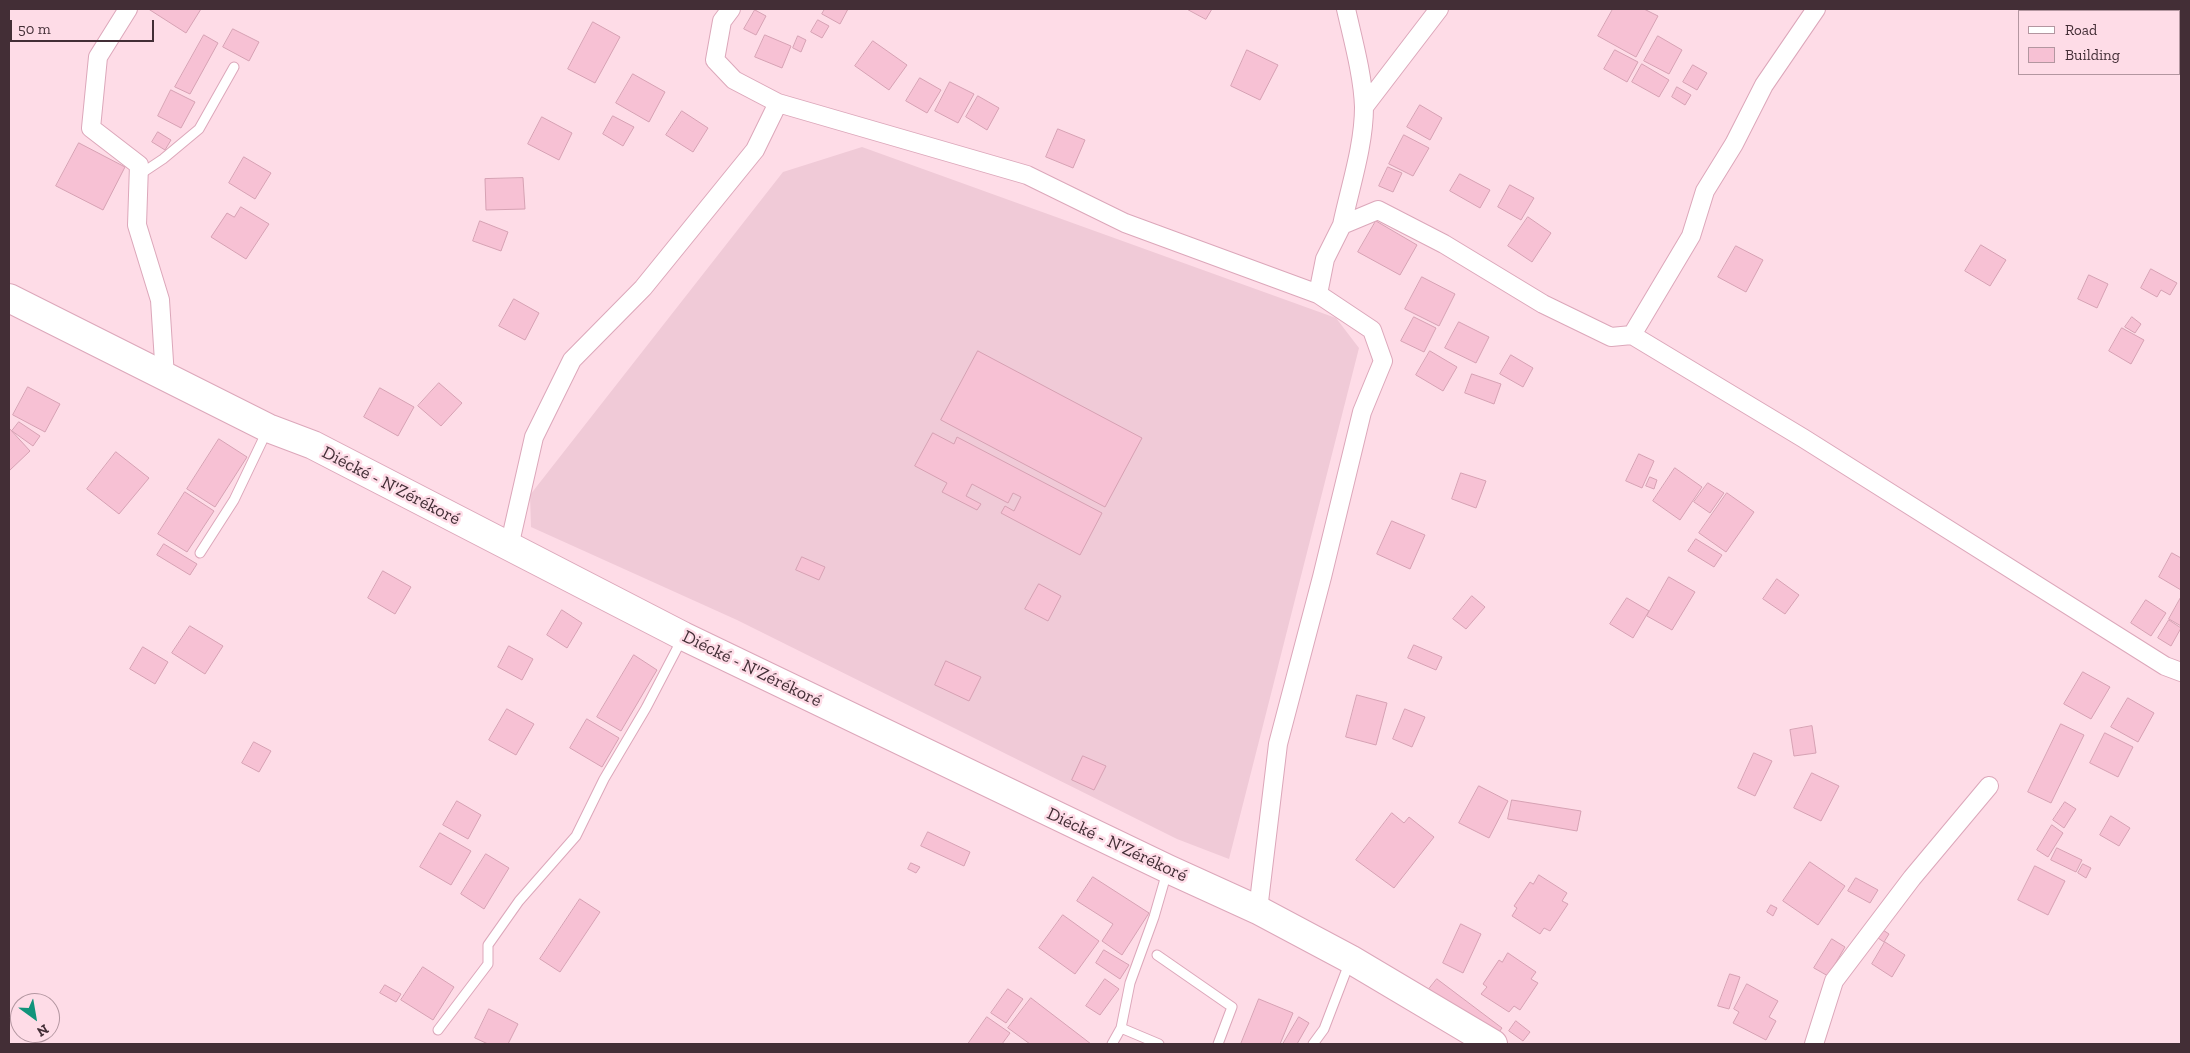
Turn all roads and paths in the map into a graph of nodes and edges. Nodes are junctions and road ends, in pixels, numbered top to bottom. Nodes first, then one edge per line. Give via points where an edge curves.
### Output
1 (128, 9) edge
2 (732, 9) edge
3 (1346, 9) edge
4 (1439, 9) edge
5 (1816, 9) edge
6 (234, 67) dead end
7 (778, 103) junction
8 (1364, 107) junction
9 (139, 175) junction
10 (1342, 225) junction
11 (1318, 294) junction
12 (9, 298) edge
13 (1632, 336) junction
14 (165, 377) junction
15 (268, 428) junction
16 (509, 547) junction
17 (200, 553) dead end
18 (683, 636) junction
19 (2181, 672) edge
20 (1989, 786) dead end
21 (1168, 869) junction
22 (1258, 910) junction
23 (1157, 955) dead end
24 (1350, 959) junction
25 (1121, 1028) junction
26 (438, 1030) dead end
27 (1112, 1044) edge
28 (1159, 1044) edge
29 (1218, 1044) edge
30 (1313, 1044) edge
31 (1493, 1044) edge
32 (1814, 1044) edge

1 - 9 street via 98,57 91,128 140,165
2 - 7 street via 722,21 715,60 734,80
3 - 8 street
4 - 8 street
5 - 13 street via 1764,84 1734,144 1705,191 1691,236
6 - 9 lane via 198,129
7 - 11 street via 1027,175 1125,223
7 - 16 street via 755,150 643,288 572,360 534,437
8 - 10 street
9 - 14 street via 137,226 160,300
10 - 11 street via 1325,260
10 - 13 street via 1378,210 1444,244 1543,304 1611,337
11 - 22 street via 1372,330 1383,361 1362,412 1278,744
12 - 14 highway, Diécké - N'Zérékoré
13 - 19 street via 1803,438 2165,666
14 - 15 highway, Diécké - N'Zérékoré
15 - 16 highway, Diécké - N'Zérékoré via 313,445
15 - 17 lane via 234,500
16 - 18 highway, Diécké - N'Zérékoré
18 - 21 highway, Diécké - N'Zérékoré
18 - 26 lane via 576,836 518,901 488,945 488,964
20 - 32 street via 1912,878 1834,981
21 - 22 highway, Diécké - N'Zérékoré
21 - 25 lane via 1130,983
22 - 24 highway, Diécké - N'Zérékoré
23 - 29 lane via 1232,1007
24 - 30 lane via 1324,1029
24 - 31 highway, Diécké - N'Zérékoré
25 - 27 lane
25 - 28 lane

